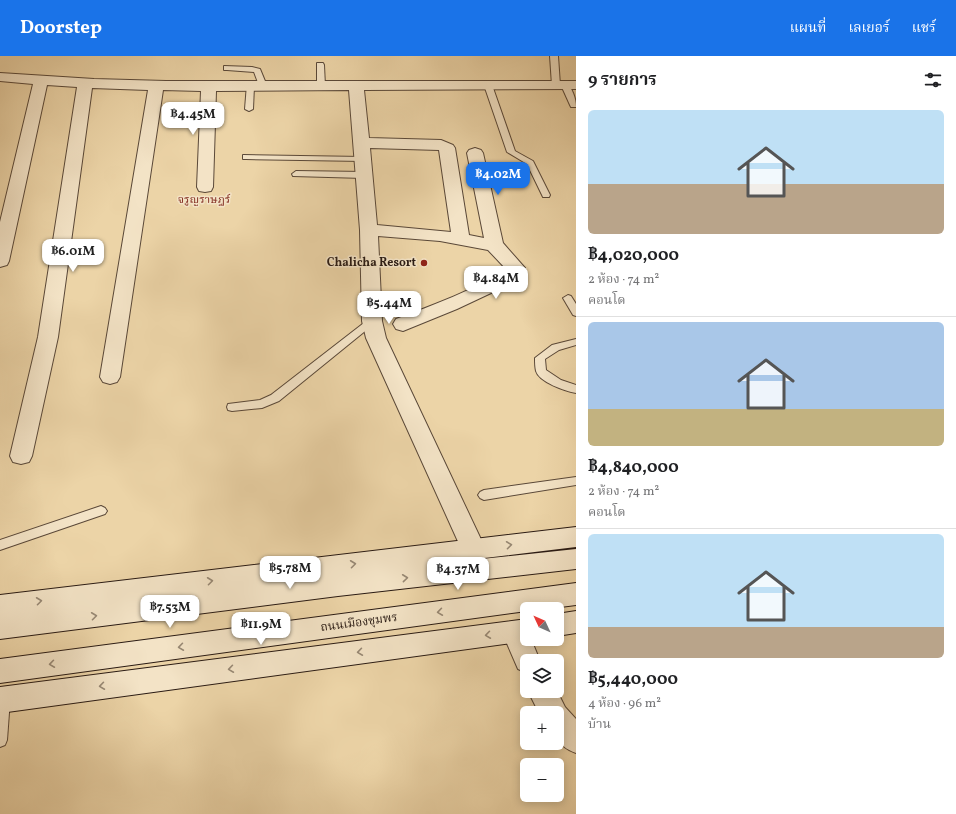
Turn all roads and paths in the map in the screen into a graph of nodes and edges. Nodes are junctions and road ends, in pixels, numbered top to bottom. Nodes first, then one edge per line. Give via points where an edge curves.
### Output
1 (554, 56) edge
2 (320, 64) dead end
3 (227, 68) dead end
4 (0, 78) edge
5 (41, 80) junction
6 (85, 83) junction
7 (156, 85) junction
8 (488, 85) junction
9 (566, 85) edge
10 (209, 86) junction
11 (257, 86) junction
12 (321, 86) junction
13 (356, 87) junction
14 (574, 105) dead end
15 (249, 109) dead end
16 (475, 153) dead end
17 (246, 157) dead end
18 (363, 159) junction
19 (296, 174) dead end
20 (205, 187) dead end
21 (546, 195) dead end
22 (369, 230) junction
23 (461, 239) junction
24 (494, 245) junction
25 (0, 261) edge
26 (568, 298) dead end
27 (576, 313) edge
28 (372, 321) junction
29 (403, 324) dead end
30 (576, 342) edge
31 (110, 377) dead end
32 (576, 389) edge
33 (232, 407) dead end
34 (21, 456) dead end
35 (576, 481) edge
36 (484, 495) dead end
37 (101, 511) dead end
38 (576, 537) edge
39 (0, 545) edge
40 (474, 550) junction
41 (576, 559) edge
42 (576, 594) edge
43 (0, 606) edge
44 (576, 622) edge
45 (564, 624) edge
46 (0, 628) edge
47 (520, 631) edge
48 (0, 671) edge
49 (1, 700) edge
50 (564, 725) edge
51 (0, 740) edge
52 (576, 740) edge

1 - 9 lane
2 - 12 lane
3 - 11 lane via 257,71
4 - 5 street
5 - 6 street
5 - 25 street
6 - 7 street
6 - 34 street via 48,338
7 - 10 street
7 - 31 street
8 - 9 street
8 - 13 street
8 - 21 lane via 511,152 530,163
9 - 14 lane
10 - 11 street
10 - 20 street
11 - 12 street
11 - 15 lane
12 - 13 street
13 - 18 street
16 - 24 street
17 - 18 lane
18 - 19 lane
18 - 22 street
18 - 23 street via 441,145 447,148
22 - 23 street
22 - 28 street
23 - 24 street
24 - 29 street via 516,268 512,274 450,305
26 - 27 lane
28 - 33 lane via 275,398 262,404
28 - 40 street via 376,338
30 - 32 lane via 556,347 540,358 541,371 552,380
35 - 36 lane
37 - 39 lane
40 -> 38 street
43 -> 40 street
46 -> 41 street via 338,585
42 -> 48 street, ถนนเมืองชุมพร
44 - 45 street
47 -> 49 street
49 - 51 lane
50 - 52 street

